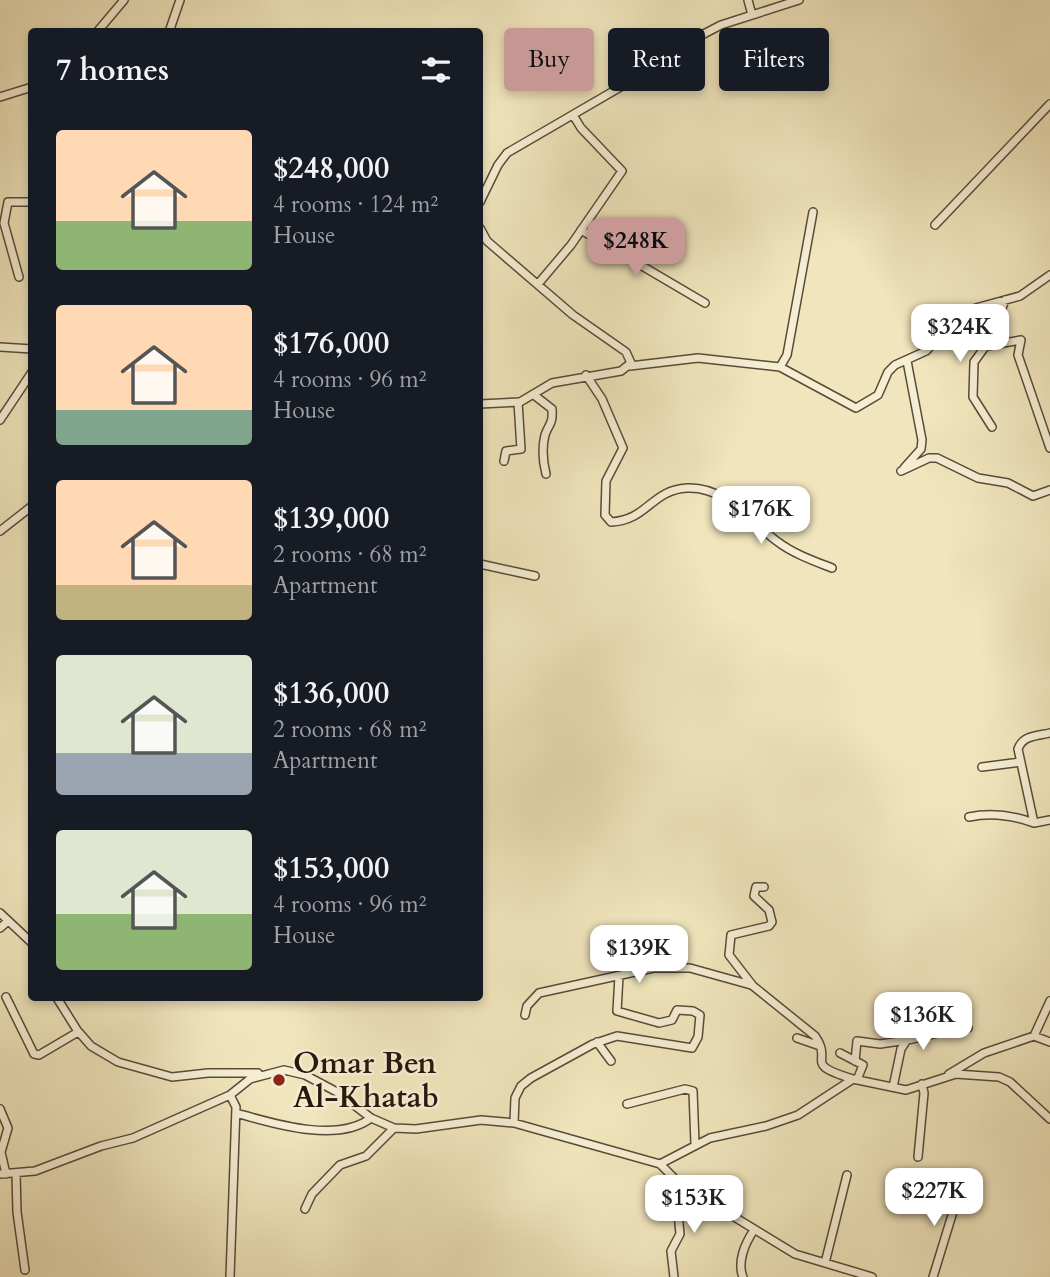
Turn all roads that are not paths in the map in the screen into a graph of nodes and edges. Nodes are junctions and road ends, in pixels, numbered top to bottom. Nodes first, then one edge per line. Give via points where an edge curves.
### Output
1 (124, 0) edge
2 (180, 0) edge
3 (748, 0) edge
4 (799, 0) edge
5 (752, 15) junction
6 (100, 28) edge
7 (170, 28) edge
8 (28, 88) edge
9 (0, 97) edge
10 (1050, 104) edge
11 (573, 115) junction
12 (483, 196) edge
13 (28, 202) edge
14 (813, 212) dead end
15 (935, 225) dead end
16 (581, 230) junction
17 (483, 234) edge
18 (1050, 275) edge
19 (19, 277) dead end
20 (538, 284) junction
21 (1005, 300) junction
22 (705, 303) dead end
23 (987, 346) junction
24 (0, 348) edge
25 (28, 349) edge
26 (907, 361) junction
27 (630, 366) junction
28 (780, 367) junction
29 (586, 374) junction
30 (28, 378) edge
31 (534, 395) junction
32 (518, 402) junction
33 (483, 404) edge
34 (0, 420) edge
35 (992, 427) dead end
36 (1050, 449) edge
37 (505, 461) dead end
38 (546, 474) dead end
39 (1050, 490) edge
40 (28, 509) edge
41 (0, 531) edge
42 (483, 565) edge
43 (832, 568) dead end
44 (535, 576) dead end
45 (1050, 733) edge
46 (1021, 762) junction
47 (982, 767) dead end
48 (969, 817) dead end
49 (1050, 820) edge
50 (1034, 823) junction
51 (764, 887) dead end
52 (0, 913) edge
53 (8, 920) junction
54 (0, 928) edge
55 (28, 936) edge
56 (619, 976) junction
57 (752, 986) junction
58 (6, 997) dead end
59 (59, 1001) edge
60 (1050, 1001) edge
61 (524, 1015) dead end
62 (968, 1028) dead end
63 (78, 1032) junction
64 (1034, 1036) junction
65 (797, 1038) dead end
66 (906, 1040) junction
67 (597, 1042) junction
68 (1050, 1042) edge
69 (820, 1046) junction
70 (840, 1053) dead end
71 (611, 1061) dead end
72 (855, 1061) junction
73 (233, 1073) junction
74 (263, 1073) junction
75 (942, 1078) junction
76 (855, 1079) junction
77 (922, 1084) junction
78 (893, 1087) junction
79 (232, 1094) junction
80 (627, 1104) dead end
81 (0, 1109) edge
82 (236, 1113) junction
83 (371, 1118) junction
84 (1050, 1119) edge
85 (513, 1122) junction
86 (394, 1128) junction
87 (695, 1144) junction
88 (918, 1157) dead end
89 (660, 1164) junction
90 (16, 1173) junction
91 (3, 1174) edge
92 (847, 1175) dead end
93 (954, 1177) dead end
94 (688, 1188) junction
95 (305, 1209) dead end
96 (754, 1230) junction
97 (825, 1264) junction
98 (25, 1270) dead end
99 (230, 1277) edge
100 (674, 1277) edge
101 (743, 1277) edge
102 (872, 1277) edge
103 (933, 1277) edge

1 - 6 street
2 - 7 street
3 - 5 street
4 - 5 street
5 - 11 street via 696,38
8 - 9 street
10 - 15 street
11 - 12 street via 507,153
11 - 16 street via 622,171
13 - 19 street via 8,202 4,223
14 - 28 street via 787,355
16 - 20 street
16 - 22 street
17 - 20 street
18 - 21 street via 1020,296
20 - 27 street via 626,352
21 - 23 street
21 - 26 street via 958,316 926,351
23 - 35 street via 974,362 973,397
23 - 36 street via 1021,340 1018,355
24 - 25 street
26 - 28 street via 888,372 878,395 856,408
26 - 39 street via 922,440 921,449 901,471 937,458 978,478 1008,483 1033,496
27 - 28 street via 698,358
27 - 29 street
29 - 31 street via 552,383
29 - 43 street via 623,449 606,481 605,515 611,522 638,516 664,494 706,489 779,543
30 - 34 street
31 - 32 street
31 - 38 street via 552,409 542,458
32 - 33 street
32 - 37 street via 521,449 506,451
40 - 41 street
42 - 44 street
45 - 46 street via 1021,742
46 - 47 street
46 - 50 street
48 - 50 street via 996,814
49 - 50 street
51 - 57 street via 756,887 754,896 769,910 772,922 729,937 729,955
52 - 53 street
53 - 54 street
53 - 55 street
56 - 57 street via 653,968 690,968
56 - 61 street via 539,993
56 - 67 street via 617,1011 659,1023 672,1020 677,1010 693,1011 700,1015 698,1037 692,1048 617,1036
57 - 69 street via 816,1036
58 - 63 street via 34,1054
59 - 63 street
60 - 64 street
62 - 66 street
63 - 73 street via 104,1055 150,1072 172,1077
64 - 68 street
64 - 75 street via 984,1053
65 - 69 street
66 - 72 street via 857,1041
66 - 78 street
67 - 71 street
67 - 85 street via 521,1086
69 - 76 street via 821,1065 827,1072
70 - 72 street
72 - 76 street via 863,1065
73 - 74 street
73 - 79 street via 237,1077
74 - 79 street
74 - 83 street via 284,1070 305,1075
75 - 77 street
75 - 84 street via 956,1074 999,1077
76 - 78 street
76 - 87 street via 798,1115
77 - 78 street via 906,1090
77 - 88 street
79 - 82 street
79 - 90 street via 133,1138 45,1168
80 - 87 street via 685,1089 693,1091
81 - 91 street via 8,1129 1,1152
82 - 83 street via 290,1128 327,1130
82 - 99 street
83 - 86 street
85 - 86 street via 481,1120
85 - 89 street
86 - 95 street via 366,1156 340,1165 312,1194
87 - 89 street
89 - 94 street
90 - 91 street
90 - 98 street
92 - 97 street
93 - 103 street via 960,1189
94 - 96 street
94 - 100 street via 677,1202 680,1234 671,1251
96 - 97 street via 795,1254
96 - 101 street via 743,1254
97 - 102 street

